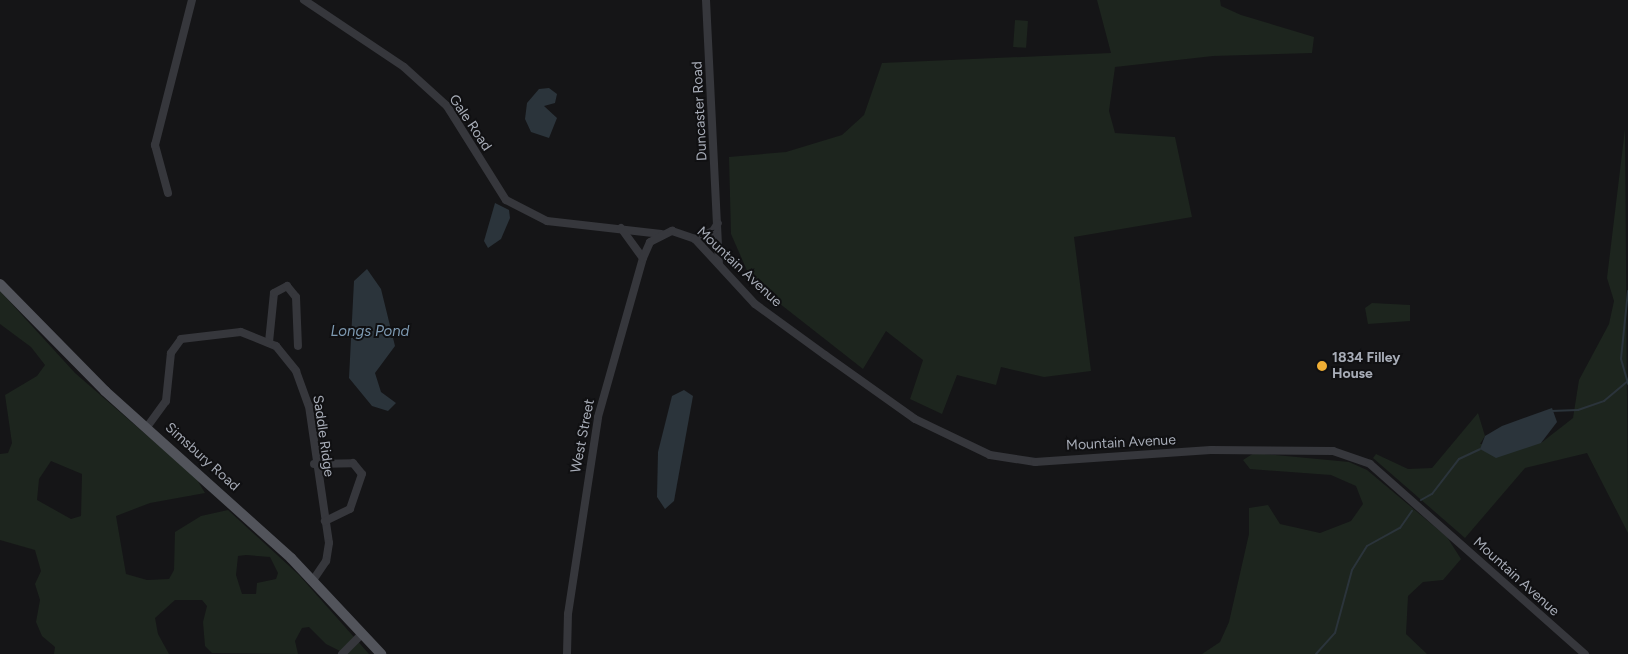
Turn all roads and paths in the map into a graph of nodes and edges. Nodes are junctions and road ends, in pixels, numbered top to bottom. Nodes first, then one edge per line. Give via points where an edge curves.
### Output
1 (192, 0) edge
2 (304, 0) edge
3 (706, 0) edge
4 (168, 193) dead end
5 (718, 221) junction
6 (622, 228) junction
7 (661, 234) junction
8 (695, 239) junction
9 (644, 258) junction
10 (719, 264) junction
11 (0, 284) edge
12 (269, 342) junction
13 (298, 346) dead end
14 (147, 426) junction
15 (314, 464) junction
16 (325, 521) junction
17 (313, 580) junction
18 (362, 634) junction
19 (342, 654) edge
20 (381, 654) edge
21 (567, 654) edge
22 (1585, 654) edge

1 - 4 street via 155,145
2 - 6 street, Gale Road via 404,67 447,106 506,200 547,221
3 - 5 street, Duncaster Road
5 - 8 street via 713,231
5 - 10 street, Duncaster Road
6 - 7 street, Gale Road
6 - 9 street
7 - 8 street, Mountain Avenue via 672,231
7 - 9 street, West Street via 650,242
8 - 10 street, Mountain Avenue
9 - 21 street, West Street via 592,441
10 - 22 street, Mountain Avenue via 756,304 862,382 916,419 990,455 1035,462 1211,450 1333,451 1370,464
11 - 14 main road, Simsbury Road via 69,356
12 - 13 street via 274,293 287,286 296,297
12 - 14 street, Saddle Ridge via 235,332 181,339 171,353 166,401
12 - 15 street, Saddle Ridge via 292,365 304,390
14 - 17 main road, Simsbury Road
15 - 16 street, Saddle Ridge
15 - 16 street via 353,462 362,474 350,509
16 - 17 street, Saddle Ridge via 327,558
17 - 18 main road, Simsbury Road
18 - 19 street
18 - 20 main road, Simsbury Road

